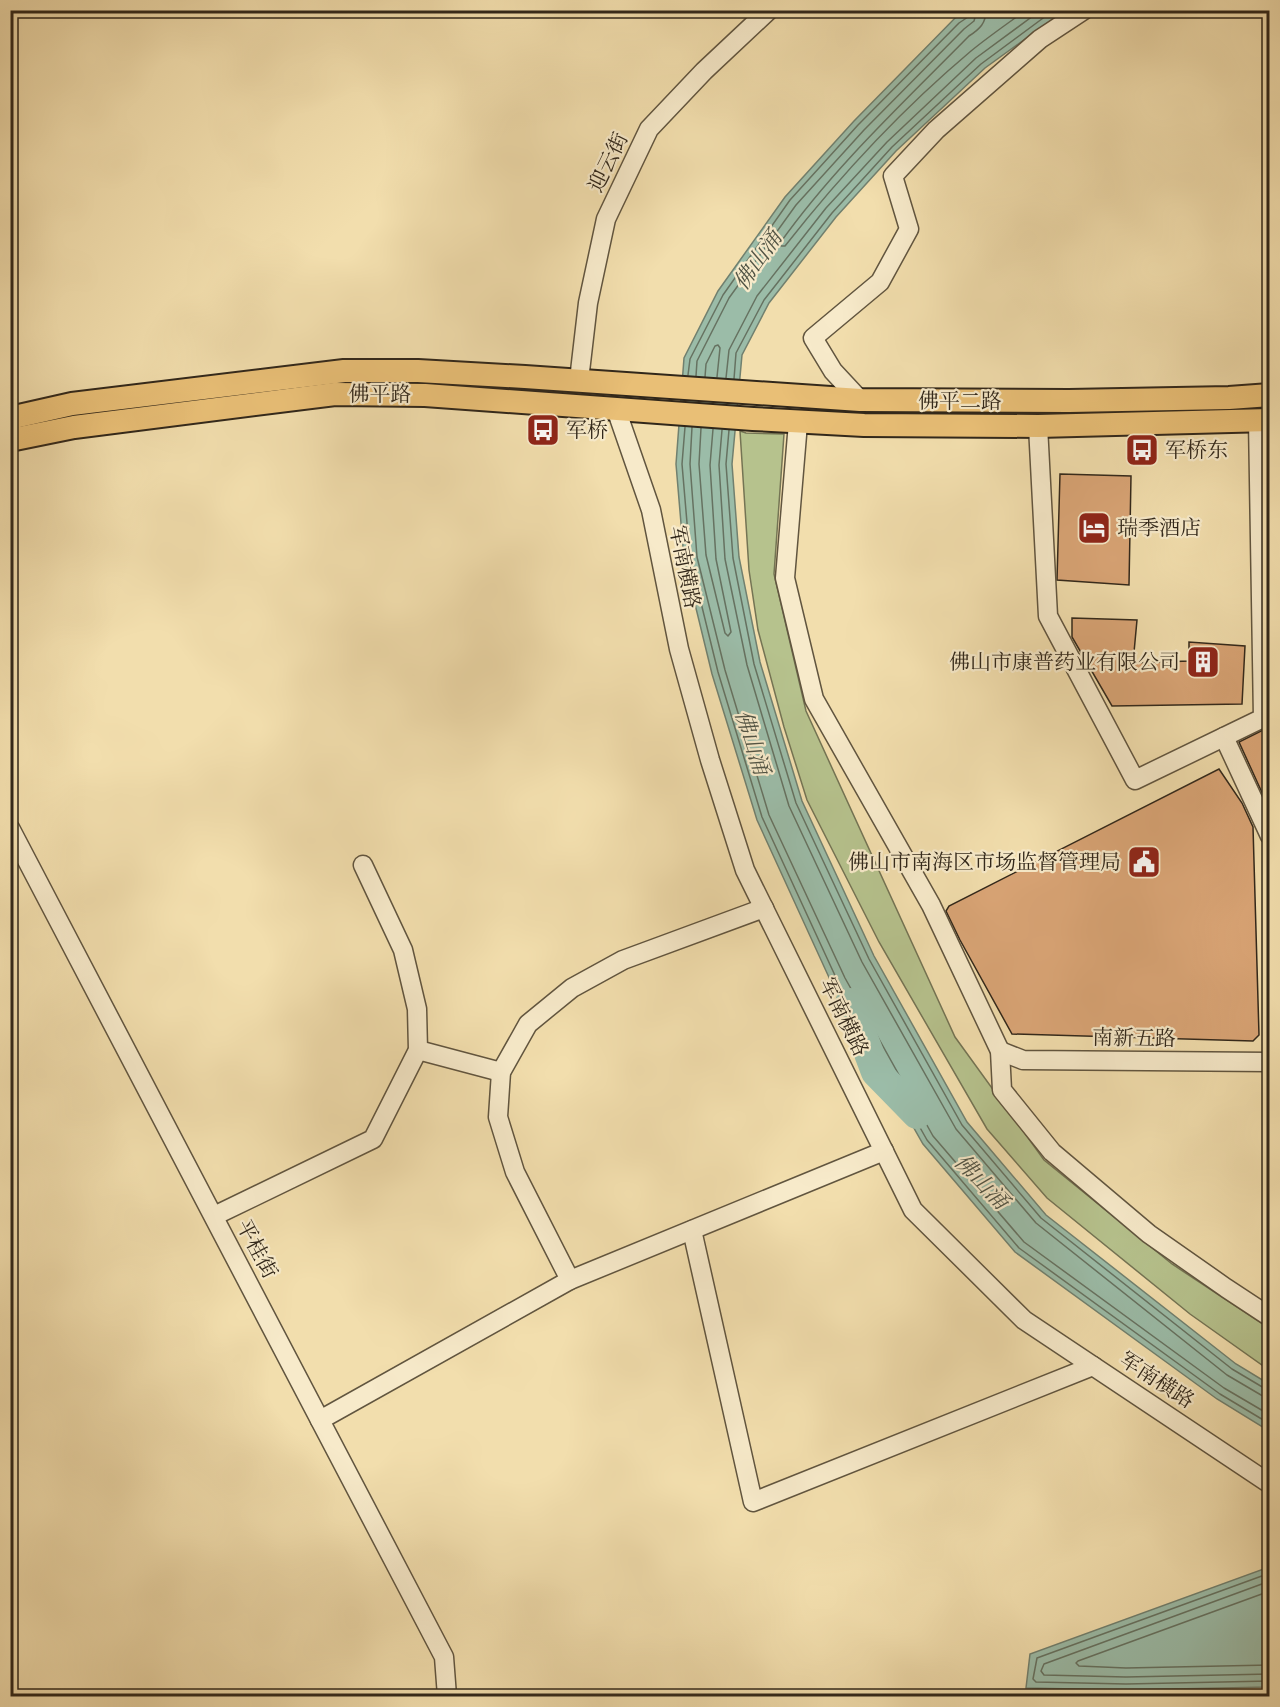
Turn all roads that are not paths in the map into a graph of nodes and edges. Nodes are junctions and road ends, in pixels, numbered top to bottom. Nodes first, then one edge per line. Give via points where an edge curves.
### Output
1 (769, 10) edge
2 (1084, 10) edge
3 (579, 380) junction
4 (650, 385) joint
5 (1269, 395) edge
6 (860, 400) junction
7 (616, 409) junction
8 (10, 418) edge
9 (753, 419) joint
10 (1264, 420) edge
11 (798, 423) junction
12 (1038, 426) junction
13 (10, 440) edge
14 (1224, 737) junction
15 (10, 828) edge
16 (1269, 836) edge
17 (363, 865) dead end
18 (764, 909) junction
19 (418, 1050) junction
20 (1000, 1051) junction
21 (1269, 1062) edge
22 (501, 1072) junction
23 (884, 1151) junction
24 (214, 1216) junction
25 (692, 1230) junction
26 (570, 1280) junction
27 (1269, 1317) edge
28 (1093, 1366) junction
29 (321, 1420) junction
30 (1269, 1484) edge
31 (447, 1696) edge

1 - 3 street, 迎云街 via 649,129 606,219 588,303
2 - 6 street via 1040,39 936,130 893,176 909,229 880,282 813,338 833,371
3 - 4 main road, 佛平路
3 - 8 main road, 佛平路 via 344,371 72,404
4 - 6 main road, 佛平二路
5 - 6 main road, 佛平二路 via 1069,401
7 - 9 main road, 佛平路
7 - 13 main road, 佛平路 via 425,395 335,394 74,427
7 - 18 street, 军南横路 via 651,510 679,649 710,760 745,870
9 - 11 main road, 佛平二路
10 - 12 main road, 佛平二路
10 - 14 street via 1263,718
11 - 12 main road, 佛平二路
11 - 20 street via 785,578 814,699 931,905
12 - 14 street via 1048,616 1134,780
14 - 16 street
15 - 24 street, 平桂街
17 - 19 street via 403,950 417,1009
18 - 22 street via 623,960 573,988 528,1024
18 - 23 street, 军南横路
19 - 22 street
19 - 24 street via 373,1139
20 - 21 street, 南新五路 via 1023,1060
20 - 27 street via 1002,1090 1052,1152 1149,1234
22 - 26 street via 498,1117 515,1172
23 - 25 street
23 - 28 street, 军南横路 via 913,1210 1024,1320
24 - 29 street, 平桂街
25 - 26 street
25 - 28 street via 753,1502
26 - 29 street
28 - 30 street, 军南横路
29 - 31 street, 平桂街 via 444,1657

